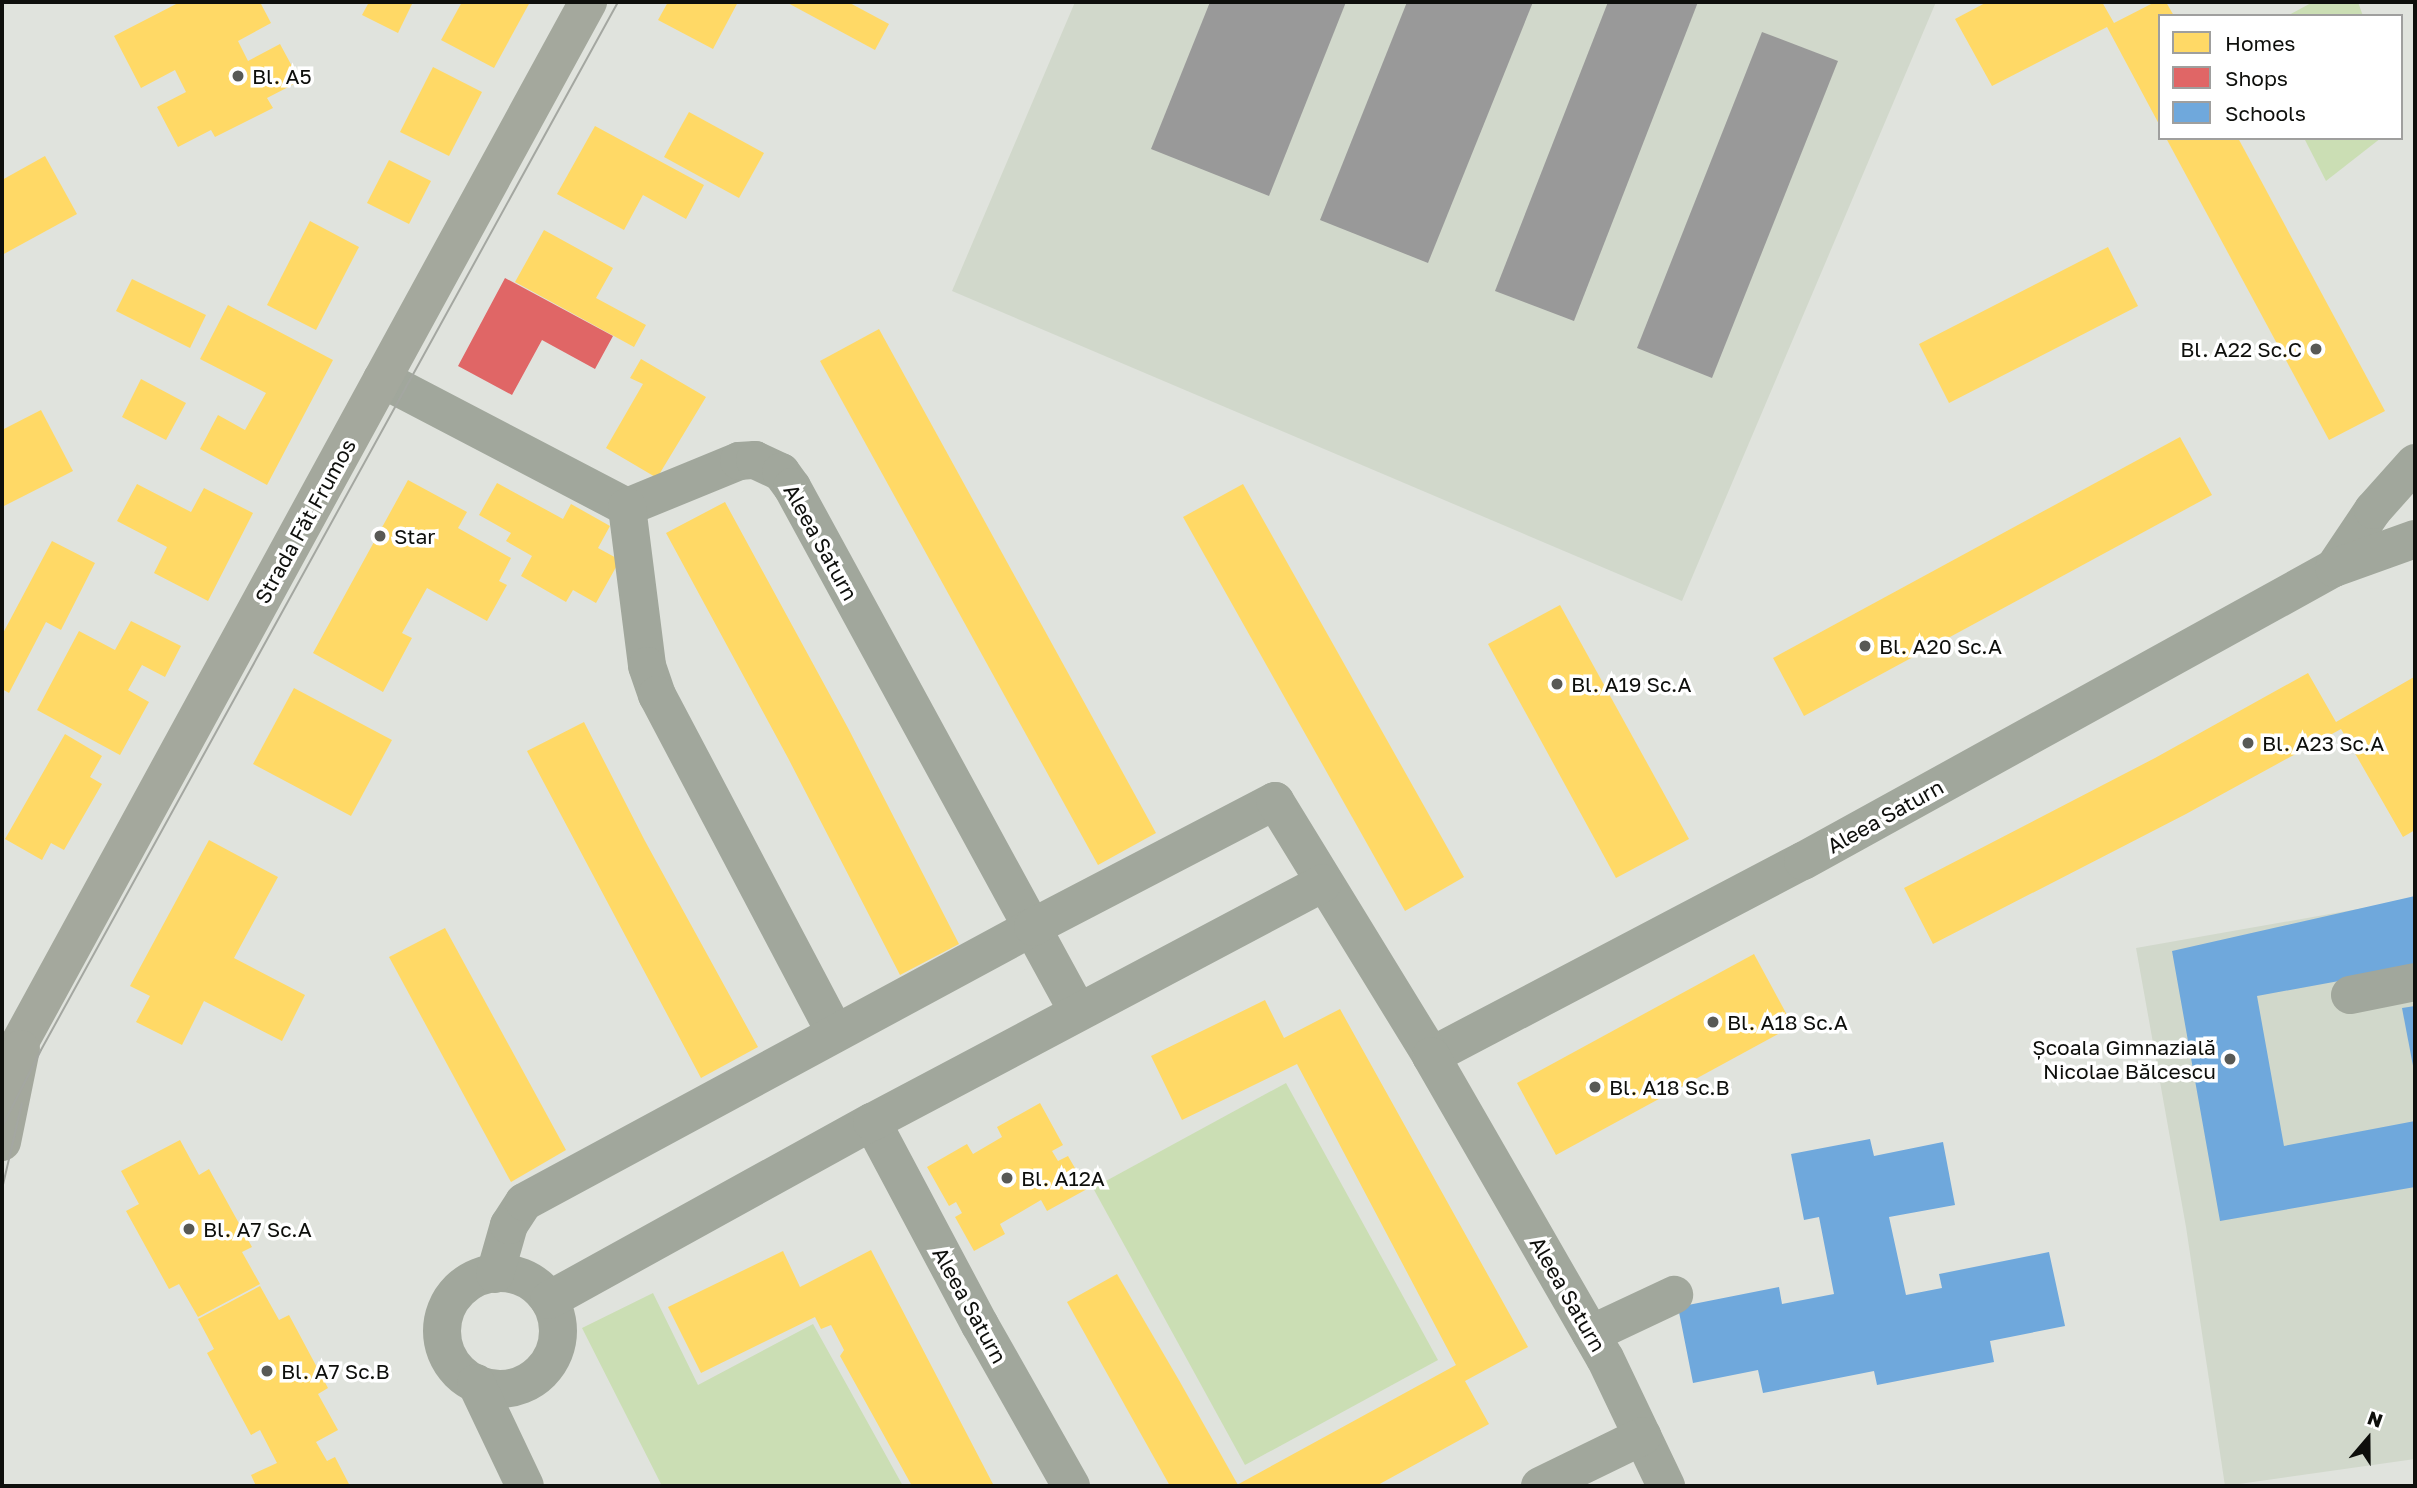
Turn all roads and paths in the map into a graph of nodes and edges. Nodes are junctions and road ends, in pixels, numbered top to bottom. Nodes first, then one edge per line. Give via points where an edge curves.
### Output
1 (588, 2) edge
2 (382, 379) junction
3 (2415, 463) edge
4 (627, 507) junction
5 (2415, 540) edge
6 (2334, 568) junction
7 (1324, 883) junction
8 (1033, 927) junction
9 (2415, 982) edge
10 (2350, 995) dead end
11 (1078, 1012) junction
12 (835, 1033) junction
13 (22, 1040) junction
14 (1431, 1056) junction
15 (2, 1075) edge
16 (872, 1122) junction
17 (2, 1142) edge
18 (495, 1273) junction
19 (1674, 1295) dead end
20 (549, 1300) junction
21 (1591, 1334) junction
22 (476, 1384) junction
23 (1643, 1436) junction
24 (525, 1486) edge
25 (1071, 1486) edge
26 (1540, 1486) edge
27 (1666, 1486) edge

1 - 2 main road, Strada Făt Frumos
2 - 4 street
2 - 13 main road, Strada Făt Frumos
3 - 6 street, Aleea Saturn via 2373,510
4 - 8 street, Aleea Saturn via 739,461 755,460 781,472
4 - 12 street via 648,666 657,695
5 - 6 street, Aleea Saturn
6 - 14 street, Aleea Saturn via 1804,862
7 - 8 street, Aleea Saturn via 1275,801
7 - 11 street
7 - 14 street, Aleea Saturn
8 - 11 street, Aleea Saturn
8 - 12 street
9 - 10 street
11 - 16 street
12 - 18 street via 524,1202 509,1225
13 - 15 main road, Strada Făt Frumos
13 - 17 main road, Strada Făt Frumos
14 - 21 street, Aleea Saturn
16 - 20 street
16 - 25 street, Aleea Saturn
18 - 20 street via 523,1278
18 - 22 street via 473,1280 455,1294 442,1326 450,1360
19 - 21 street
20 - 22 street via 558,1336 544,1369 512,1388
21 - 23 street, Aleea Saturn
22 - 24 street
23 - 26 street
23 - 27 street, Aleea Saturn

